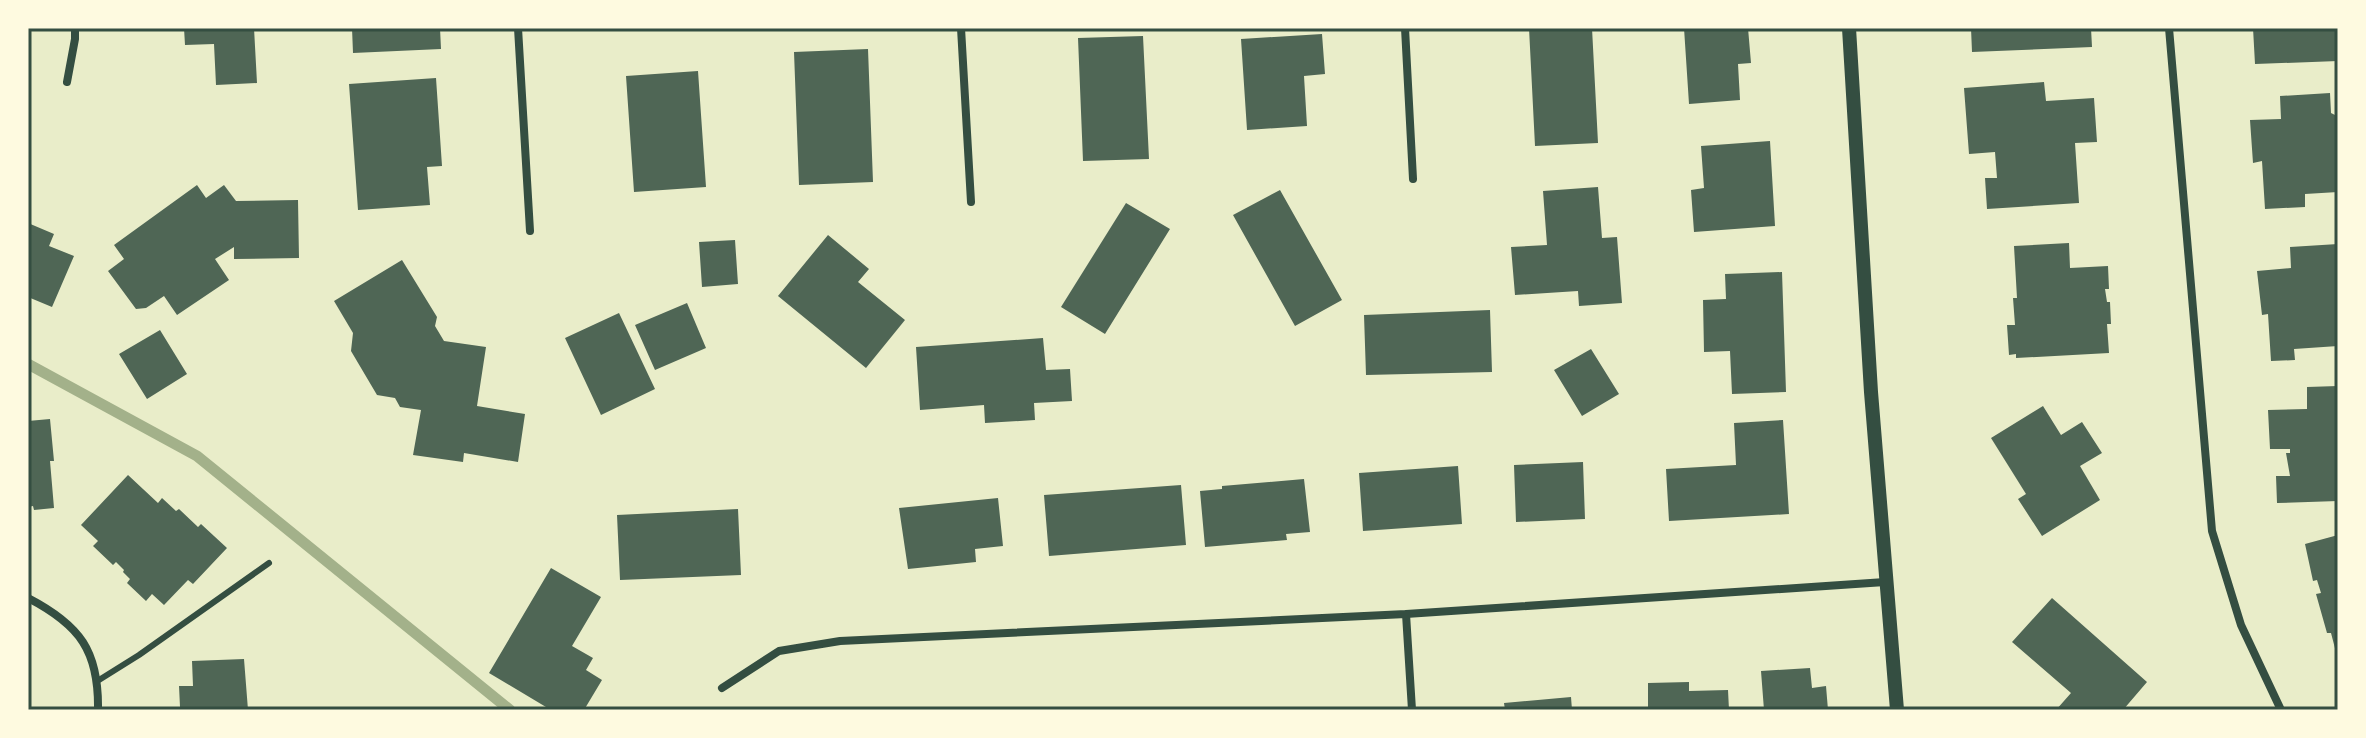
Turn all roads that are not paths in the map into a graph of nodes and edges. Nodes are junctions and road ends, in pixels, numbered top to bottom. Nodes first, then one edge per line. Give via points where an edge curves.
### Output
1 (75, 28) edge
2 (518, 28) edge
3 (961, 28) edge
4 (1405, 28) edge
5 (1849, 28) edge
6 (2169, 28) edge
7 (67, 82) dead end
8 (1413, 179) dead end
9 (971, 202) dead end
10 (530, 231) dead end
11 (269, 563) dead end
12 (1885, 582) junction
13 (28, 598) edge
14 (1406, 614) junction
15 (99, 680) junction
16 (722, 688) dead end
17 (98, 710) edge
18 (1412, 710) edge
19 (1897, 710) edge
20 (2281, 710) edge

1 - 7 street
2 - 10 street
3 - 9 street
4 - 8 street
5 - 12 street
6 - 20 street via 2212,531 2241,625
11 - 15 lane
12 - 14 street
12 - 19 street
13 - 15 street via 57,614 87,644
14 - 16 street via 840,641 779,651
14 - 18 street
15 - 17 street

